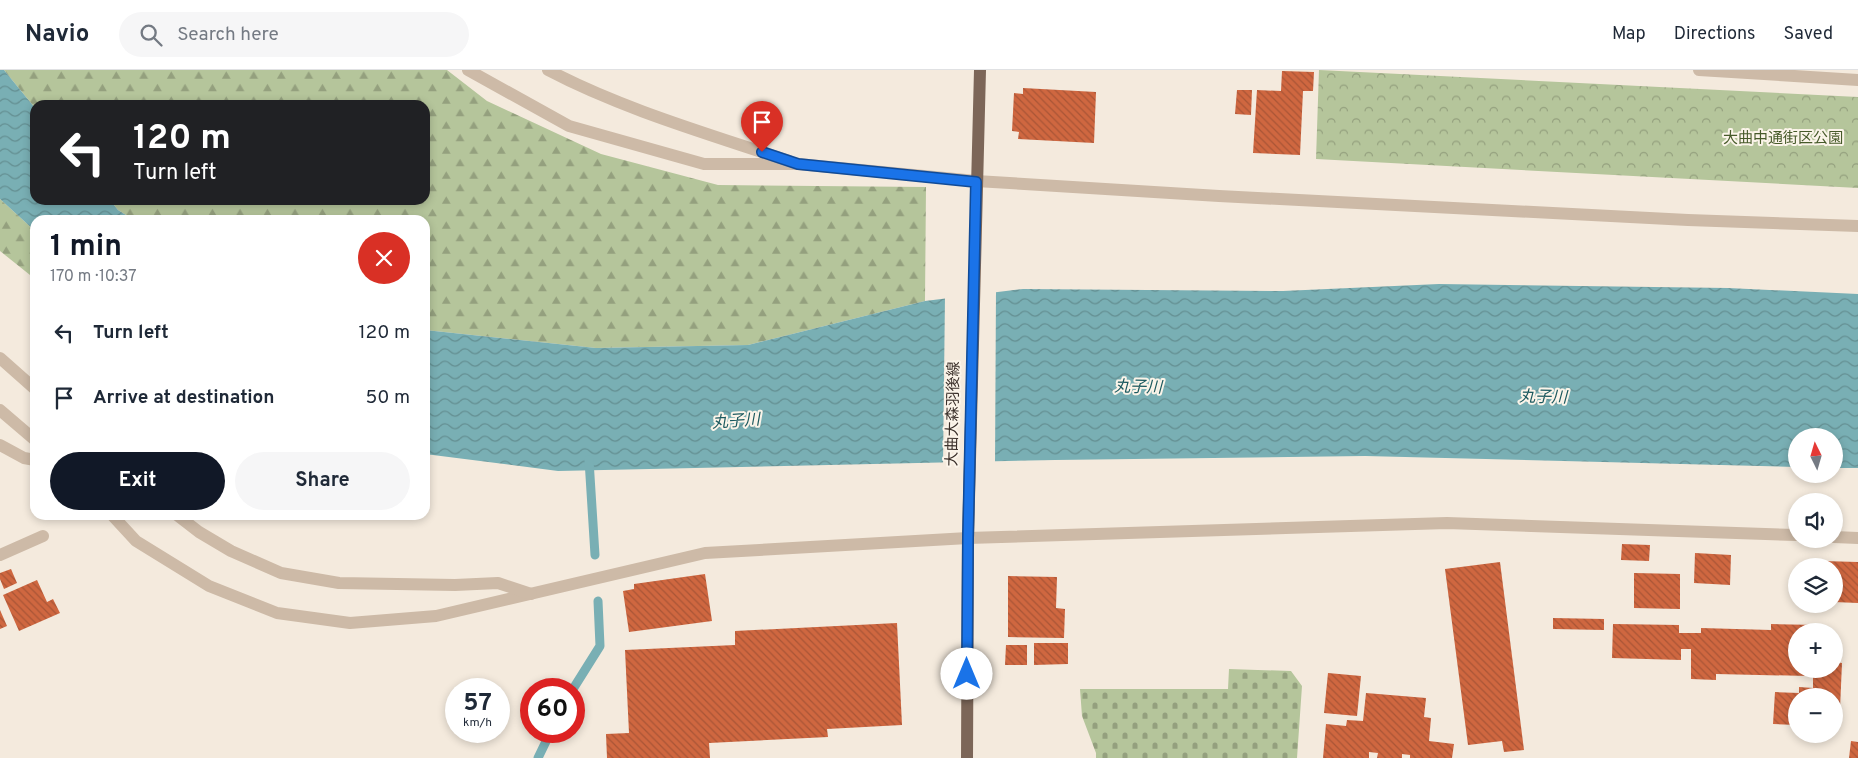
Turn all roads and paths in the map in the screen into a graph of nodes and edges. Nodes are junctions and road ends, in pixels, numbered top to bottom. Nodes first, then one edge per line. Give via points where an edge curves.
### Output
1 (468, 70) edge
2 (548, 70) edge
3 (980, 70) edge
4 (1699, 70) edge
5 (1858, 80) edge
6 (798, 164) junction
7 (976, 182) junction
8 (1858, 226) edge
9 (0, 358) edge
10 (30, 385) edge
11 (0, 410) edge
12 (30, 436) edge
13 (0, 445) edge
14 (30, 459) edge
15 (117, 520) edge
16 (184, 520) edge
17 (1788, 535) edge
18 (43, 536) dead end
19 (1843, 537) edge
20 (968, 538) junction
21 (1858, 538) edge
22 (0, 555) edge
23 (531, 594) junction
24 (966, 758) edge

1 - 6 street via 569,126 704,164
2 - 6 street via 575,84 654,114
3 - 7 main road, 大曲大森羽後線
4 - 5 street
6 - 7 street
7 - 8 street
7 - 20 main road, 大曲大森羽後線
9 - 10 street
11 - 12 street
13 - 14 street
15 - 23 street via 136,541 209,586 277,613 350,623 379,621 436,616
16 - 23 street via 231,551 281,573 339,583 498,583
17 - 20 street via 1447,523
18 - 22 street
19 - 21 street
20 - 23 street via 705,553
20 - 24 main road, 大曲大森羽後線

